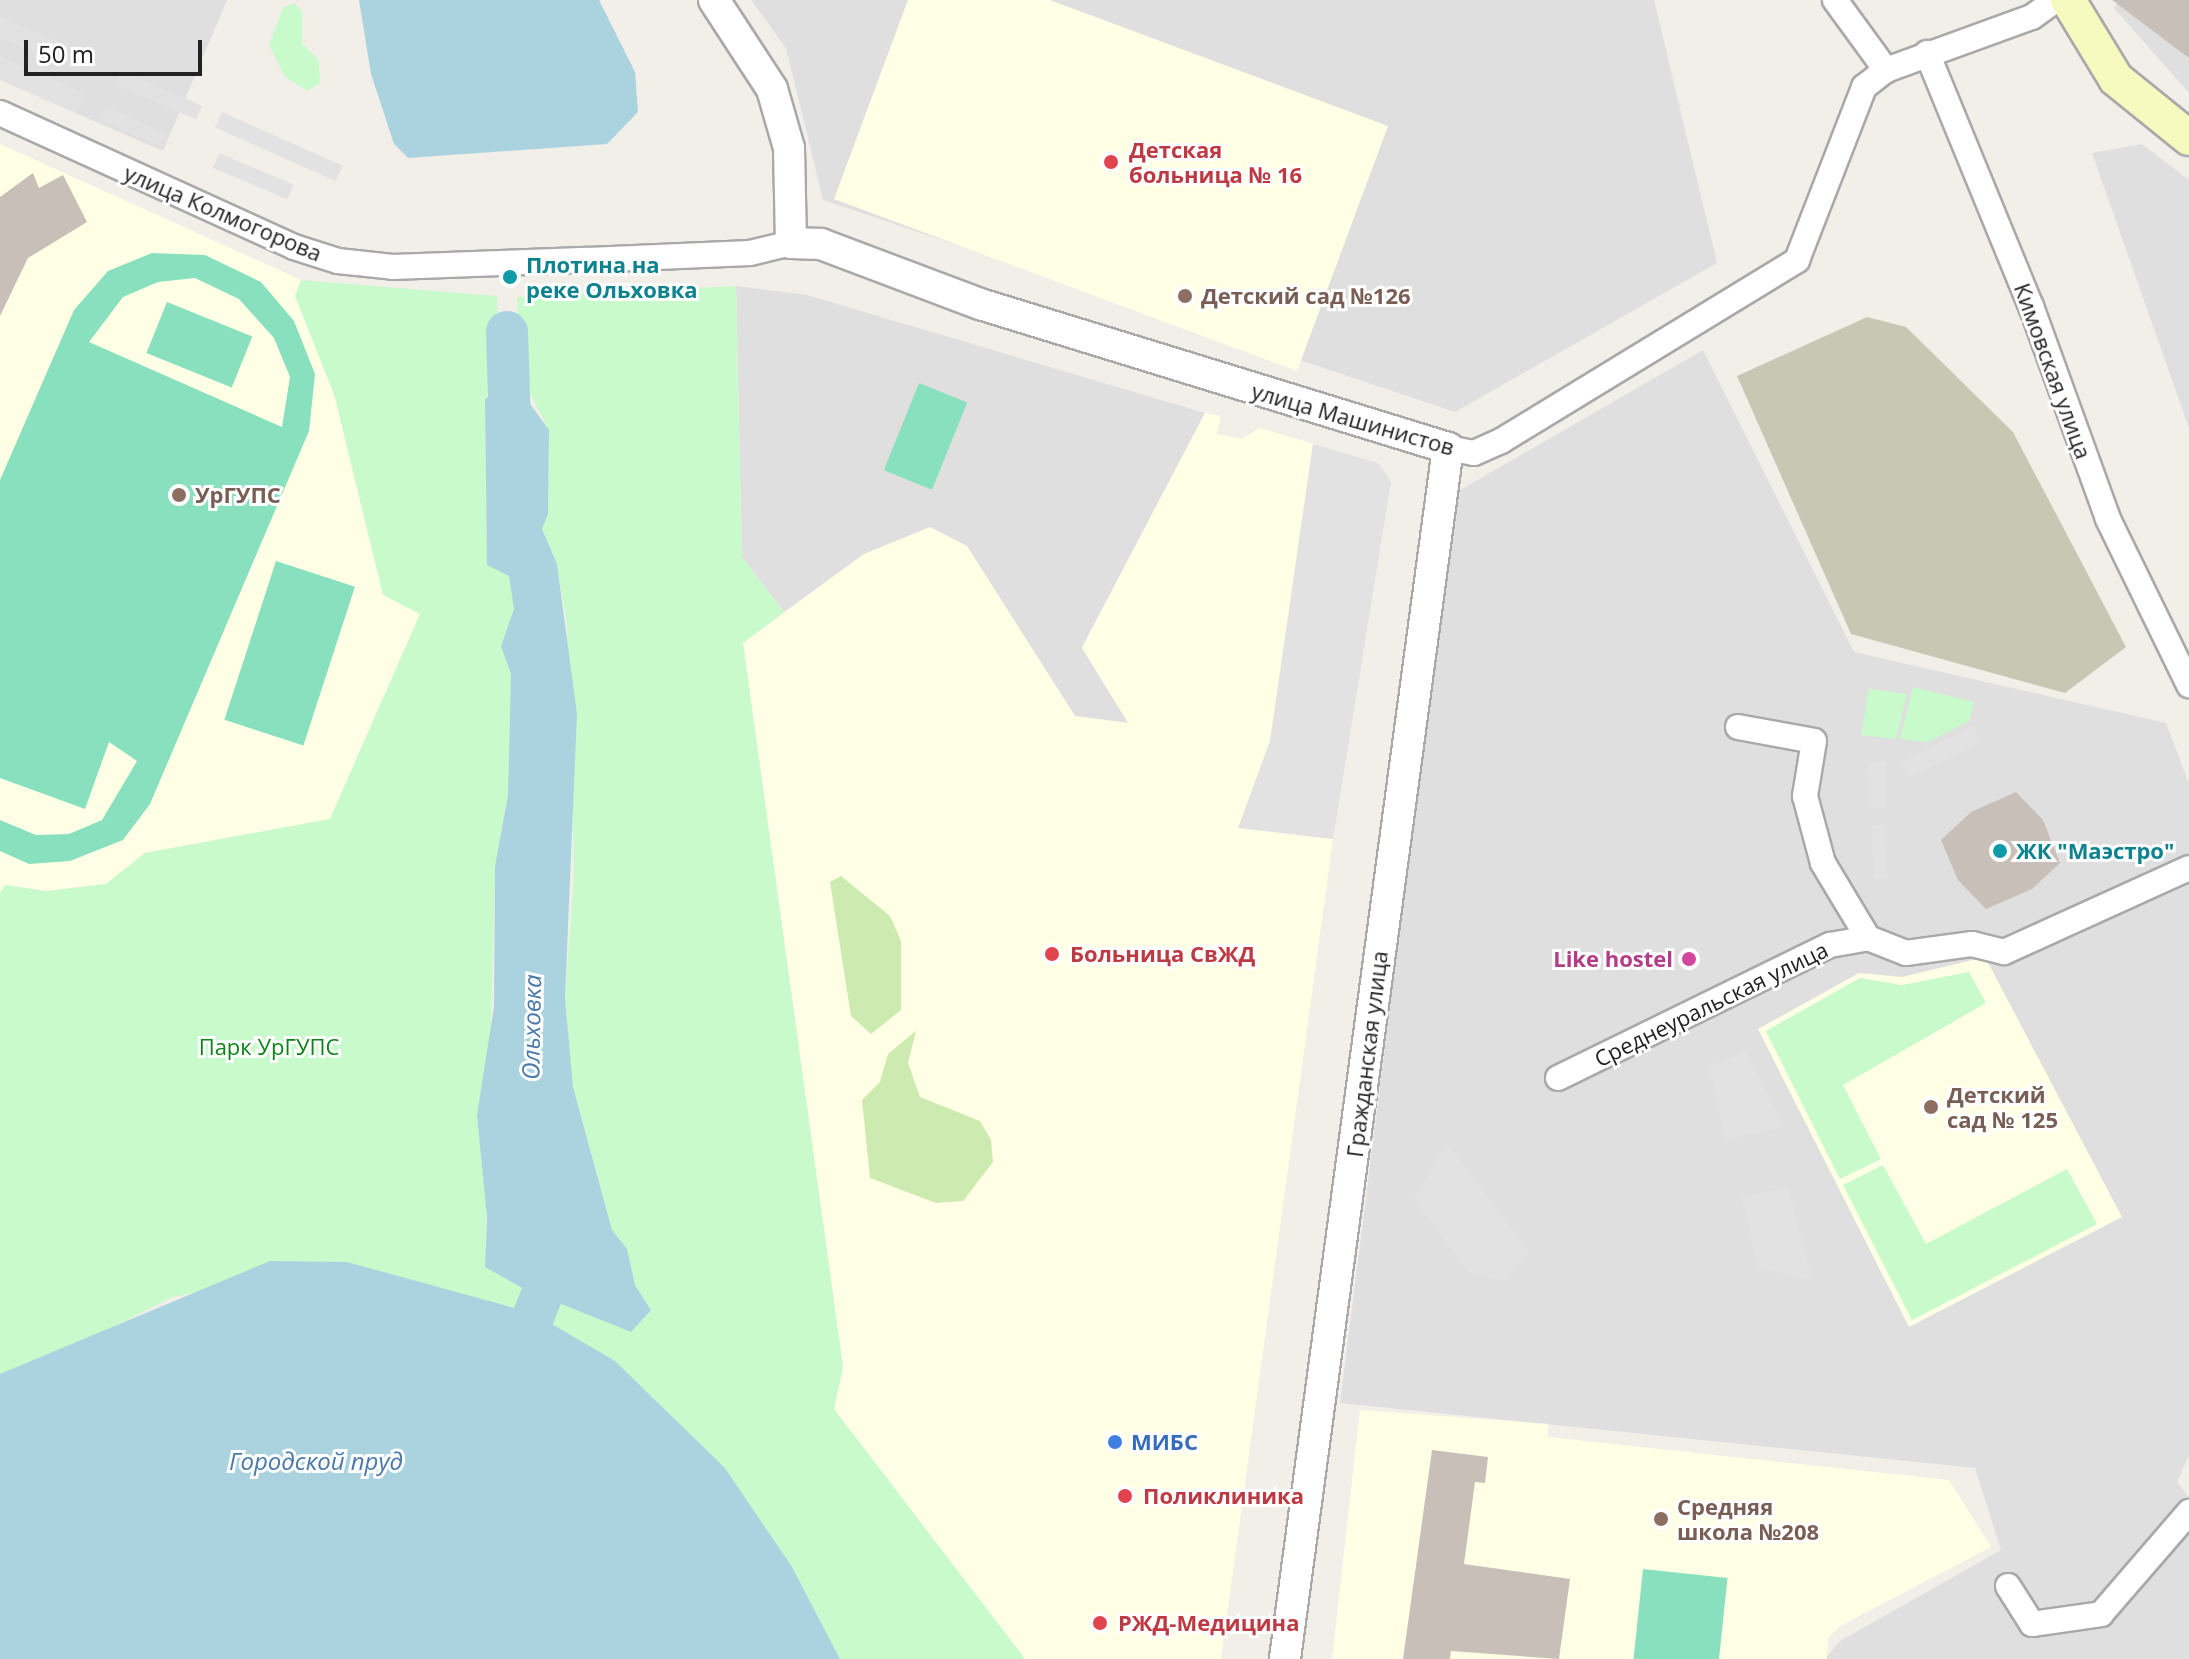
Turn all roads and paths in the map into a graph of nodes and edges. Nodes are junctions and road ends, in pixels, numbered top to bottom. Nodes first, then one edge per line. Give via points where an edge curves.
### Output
1 (714, 0) edge
2 (1835, 0) edge
3 (2055, 0) edge
4 (2068, 0) edge
5 (1927, 53) junction
6 (1886, 70) junction
7 (0, 113) edge
8 (2189, 138) edge
9 (791, 243) junction
10 (1448, 448) junction
11 (2189, 685) edge
12 (1738, 727) dead end
13 (2189, 868) edge
14 (1868, 938) junction
15 (1558, 1078) dead end
16 (2189, 1512) edge
17 (2008, 1586) dead end
18 (1285, 1659) edge

1 - 9 street via 772,89 789,148
2 - 6 street
3 - 5 street, улица Машинистов via 2032,17
4 - 8 main road via 2116,79
5 - 6 street, улица Машинистов
5 - 11 street, Кимовская улица via 2031,306 2108,519
6 - 10 street, улица Машинистов via 1856,99 1797,260 1501,441 1474,453
7 - 9 street, улица Колмогорова via 294,247 338,261 393,267 588,260 750,253
9 - 10 street, улица Машинистов via 821,244 980,304
10 - 18 street, Гражданская улица
12 - 14 street via 1814,741 1808,810 1823,863
13 - 14 street via 2004,952 1972,944 1906,953
14 - 15 street, Среднеуральская улица via 1830,945
16 - 17 street via 2101,1614 2032,1624

